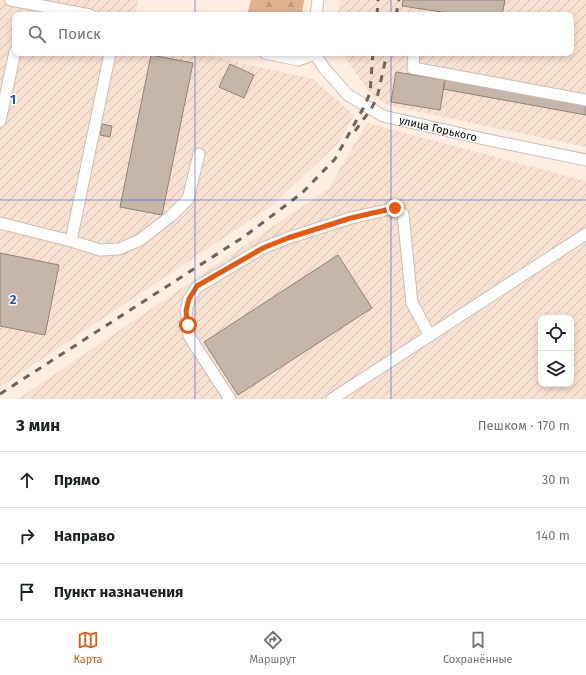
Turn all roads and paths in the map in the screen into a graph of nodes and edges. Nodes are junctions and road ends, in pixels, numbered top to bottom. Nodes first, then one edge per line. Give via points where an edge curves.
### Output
1 (11, 0) edge
2 (318, 0) edge
3 (74, 12) edge
4 (316, 12) edge
5 (14, 56) edge
6 (107, 56) edge
7 (279, 56) edge
8 (309, 56) edge
9 (316, 56) edge
10 (414, 56) edge
11 (586, 100) edge
12 (0, 121) edge
13 (199, 154) dead end
14 (586, 160) edge
15 (0, 223) edge
16 (586, 234) edge
17 (71, 241) junction
18 (430, 336) junction
19 (230, 399) edge
20 (332, 399) edge

1 - 3 street
2 - 4 street
5 - 12 street
6 - 17 street
7 - 8 street via 298,60
9 - 14 street, улица Горького via 348,95 383,116
10 - 11 street via 413,68
13 - 17 street via 188,199 140,240 119,249 100,250
15 - 17 street
16 - 18 street
18 - 19 street via 412,303 403,214 395,208 315,229 263,248 197,286 189,299 186,311 190,336
18 - 20 street

